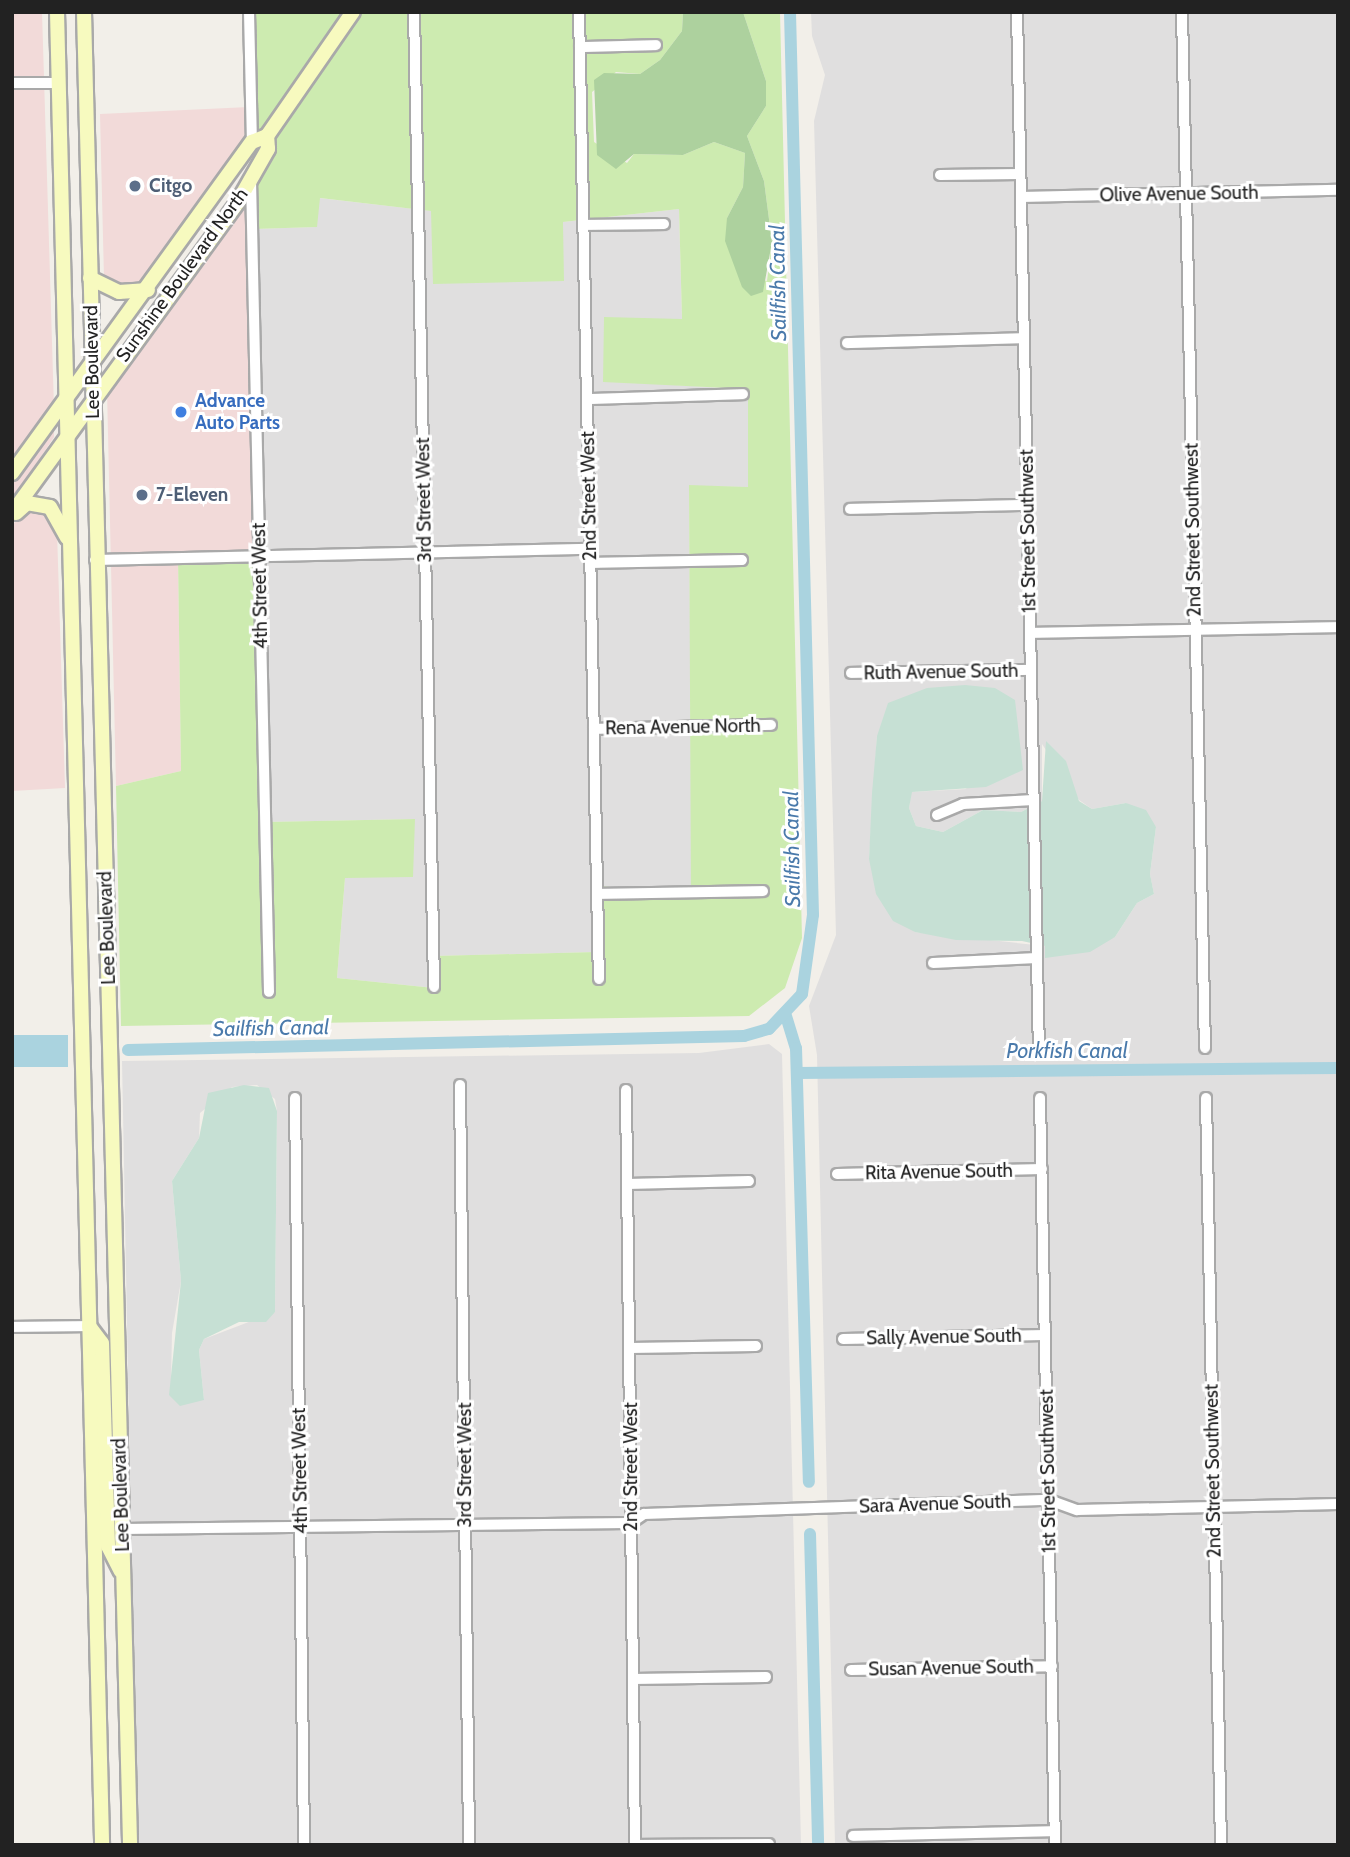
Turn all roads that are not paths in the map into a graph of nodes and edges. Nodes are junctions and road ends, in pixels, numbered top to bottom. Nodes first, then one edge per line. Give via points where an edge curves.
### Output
1 (57, 12) edge
2 (84, 12) edge
3 (249, 12) edge
4 (353, 12) edge
5 (414, 12) edge
6 (579, 12) edge
7 (1017, 12) edge
8 (1182, 12) edge
9 (656, 45) dead end
10 (580, 47) junction
11 (12, 83) edge
12 (59, 83) junction
13 (267, 136) junction
14 (252, 142) junction
15 (1020, 174) junction
16 (940, 175) dead end
17 (251, 180) junction
18 (1338, 190) edge
19 (1186, 194) junction
20 (1021, 197) junction
21 (664, 224) dead end
22 (584, 225) junction
23 (90, 278) junction
24 (148, 290) junction
25 (1024, 338) junction
26 (848, 343) dead end
27 (96, 364) junction
28 (96, 394) junction
29 (743, 394) dead end
30 (69, 398) junction
31 (588, 399) junction
32 (71, 427) junction
33 (12, 473) edge
34 (1027, 505) junction
35 (850, 509) dead end
36 (12, 515) edge
37 (71, 547) junction
38 (590, 550) junction
39 (425, 553) junction
40 (260, 556) junction
41 (95, 560) junction
42 (742, 560) dead end
43 (590, 563) junction
44 (1338, 627) edge
45 (1195, 630) junction
46 (1031, 633) junction
47 (1031, 670) junction
48 (851, 673) dead end
49 (771, 725) dead end
50 (594, 729) junction
51 (1033, 800) junction
52 (937, 815) dead end
53 (763, 891) dead end
54 (598, 894) junction
55 (1037, 958) junction
56 (933, 963) dead end
57 (599, 979) dead end
58 (434, 987) dead end
59 (269, 992) dead end
60 (1205, 1048) dead end
61 (1039, 1050) dead end
62 (460, 1086) dead end
63 (626, 1090) dead end
64 (295, 1098) dead end
65 (1040, 1098) dead end
66 (1206, 1098) dead end
67 (1042, 1169) junction
68 (837, 1174) dead end
69 (748, 1181) dead end
70 (627, 1184) junction
71 (89, 1326) junction
72 (12, 1327) edge
73 (1045, 1335) junction
74 (844, 1339) dead end
75 (756, 1346) dead end
76 (630, 1348) junction
77 (1049, 1500) junction
78 (1338, 1504) edge
79 (1214, 1507) junction
80 (631, 1523) junction
81 (465, 1525) junction
82 (300, 1527) junction
83 (122, 1530) junction
84 (123, 1575) junction
85 (1052, 1665) junction
86 (850, 1670) dead end
87 (766, 1677) dead end
88 (633, 1679) junction
89 (1055, 1831) junction
90 (853, 1836) dead end
91 (769, 1844) edge
92 (102, 1845) edge
93 (130, 1845) edge
94 (304, 1845) edge
95 (469, 1845) edge
96 (635, 1845) edge
97 (1055, 1845) edge
98 (1221, 1845) edge

1 - 12 main road, Lee Boulevard
2 - 23 main road, Lee Boulevard
3 - 14 street
4 - 13 main road, Sunshine Boulevard North
5 - 39 street, 3rd Street West
6 - 10 street, 2nd Street West
7 - 15 street, 1st Street Southwest
8 - 19 street, 2nd Street Southwest
9 - 10 street
10 - 22 street, 2nd Street West
11 - 12 street
12 - 30 main road, Lee Boulevard
13 - 14 main road
13 - 17 main road, Sunshine Boulevard North via 268,149
14 - 24 main road, Sunshine Boulevard North
15 - 16 street
15 - 20 street, 1st Street Southwest
17 - 28 main road, Sunshine Boulevard North
17 - 40 street, 4th Street West
18 - 19 street, Olive Avenue South
19 - 20 street, Olive Avenue South
19 - 45 street, 2nd Street Southwest
20 - 25 street, 1st Street Southwest
21 - 22 street
22 - 31 street, 2nd Street West
23 - 24 main road via 119,292
23 - 27 main road, Lee Boulevard
24 - 27 main road, Sunshine Boulevard North
25 - 26 street
25 - 34 street, 1st Street Southwest
27 - 28 main road, Lee Boulevard
27 - 30 main road, Sunshine Boulevard North
28 - 32 main road, Sunshine Boulevard North
28 - 41 main road, Lee Boulevard
29 - 31 street
30 - 32 main road, Lee Boulevard
30 - 33 main road, Sunshine Boulevard North
31 - 38 street, 2nd Street West
32 - 36 main road, Sunshine Boulevard North
32 - 37 main road, Lee Boulevard
34 - 35 street
34 - 46 street, 1st Street Southwest
36 - 37 main road via 27,503 50,507
37 - 71 main road, Lee Boulevard
38 - 39 street
38 - 43 street, 2nd Street West
39 - 40 street
39 - 58 street, 3rd Street West
40 - 41 street
40 - 59 street, 4th Street West
41 - 83 main road, Lee Boulevard
42 - 43 street
43 - 50 street, 2nd Street West
44 - 45 street
45 - 46 street
45 - 60 street, 2nd Street Southwest
46 - 47 street, 1st Street Southwest
47 - 48 street, Ruth Avenue South
47 - 51 street, 1st Street Southwest
49 - 50 street, Rena Avenue North
50 - 54 street, 2nd Street West
51 - 52 street via 963,804
51 - 55 street, 1st Street Southwest
53 - 54 street
54 - 57 street, 2nd Street West
55 - 56 street
55 - 61 street, 1st Street Southwest
62 - 81 street, 3rd Street West
63 - 70 street, 2nd Street West
64 - 82 street, 4th Street West
65 - 67 street, 1st Street Southwest
66 - 79 street, 2nd Street Southwest
67 - 68 street, Rita Avenue South
67 - 73 street, 1st Street Southwest
69 - 70 street
70 - 76 street, 2nd Street West
71 - 72 street
71 - 84 main road via 102,1343 108,1546
71 - 92 main road, Lee Boulevard
73 - 74 street, Sally Avenue South
73 - 77 street, 1st Street Southwest
75 - 76 street
76 - 80 street, 2nd Street West
77 - 79 street, Sara Avenue South via 1077,1510
77 - 80 street, Sara Avenue South via 644,1514
77 - 85 street, 1st Street Southwest
78 - 79 street, Sara Avenue South
79 - 98 street, 2nd Street Southwest
80 - 81 street, Sara Avenue South
80 - 88 street, 2nd Street West
81 - 82 street, Sara Avenue South
81 - 95 street, 3rd Street West
82 - 83 street, Sara Avenue South
82 - 94 street, 4th Street West
83 - 84 main road, Lee Boulevard
84 - 93 main road, Lee Boulevard
85 - 86 street, Susan Avenue South
85 - 89 street, 1st Street Southwest
87 - 88 street
88 - 96 street, 2nd Street West
89 - 90 street
89 - 97 street, 1st Street Southwest
91 - 96 street

